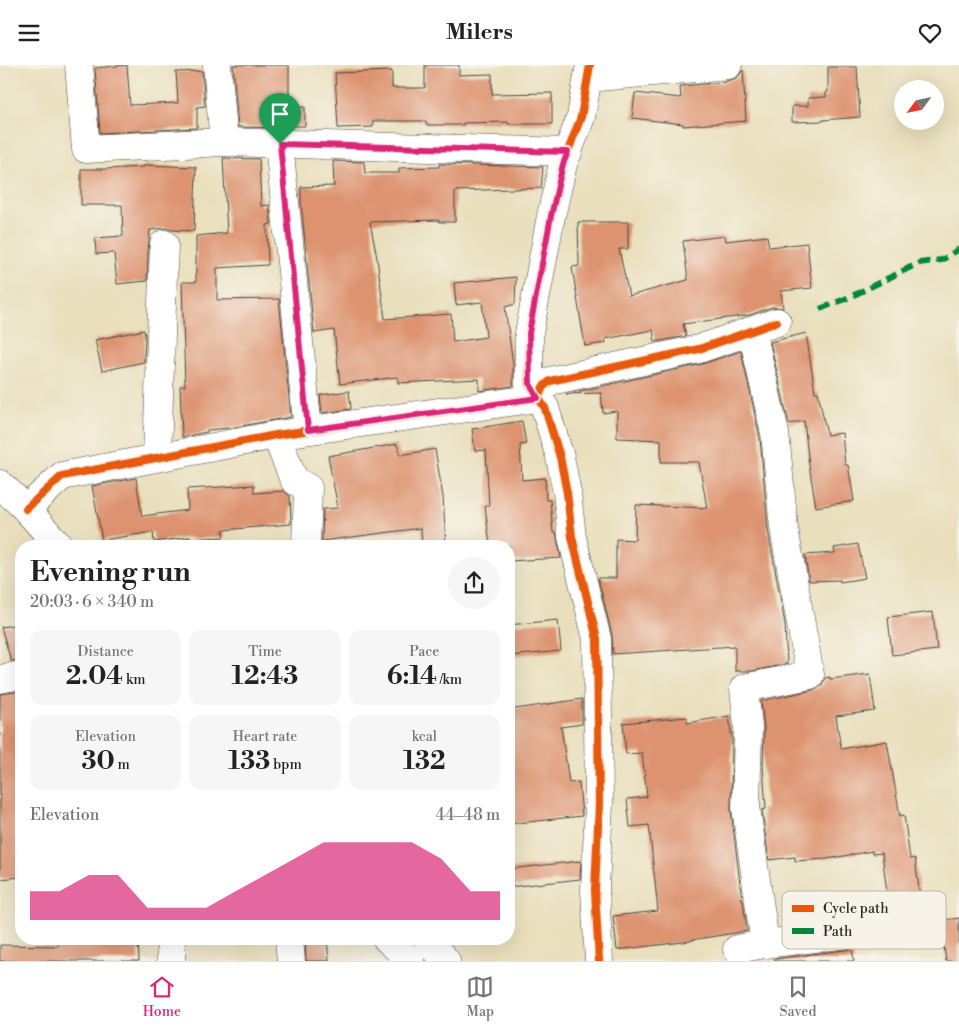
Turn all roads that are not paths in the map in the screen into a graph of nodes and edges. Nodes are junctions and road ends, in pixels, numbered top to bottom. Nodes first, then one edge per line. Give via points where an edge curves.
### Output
1 (79, 65) edge
2 (217, 65) edge
3 (728, 65) edge
4 (589, 71) edge
5 (224, 142) junction
6 (280, 144) junction
7 (568, 152) junction
8 (164, 243) dead end
9 (538, 398) junction
10 (308, 430) junction
11 (276, 435) junction
12 (157, 457) junction
13 (0, 484) edge
14 (13, 508) edge
15 (32, 540) edge
16 (52, 540) edge
17 (306, 540) edge
18 (15, 676) edge
19 (0, 679) edge
20 (782, 942) edge
21 (766, 944) junction
22 (171, 945) edge
23 (290, 945) edge
24 (394, 945) edge
25 (432, 945) edge
26 (737, 949) dead end
27 (171, 961) edge
28 (291, 961) edge
29 (411, 961) edge
30 (446, 961) edge
31 (599, 961) edge

1 - 5 street via 86,149
2 - 5 street
3 - 4 street
4 - 7 street via 581,117
5 - 6 street
6 - 7 street
6 - 10 street
7 - 9 street via 551,216 529,333 530,384
8 - 12 street
9 - 10 street
9 - 21 street via 550,381 699,349 764,327 784,528 810,675 744,688 748,727 746,808
9 - 31 street via 545,408 560,457 572,537 596,639 599,804 595,891
10 - 11 street
11 - 12 street
11 - 17 street via 294,480 308,488
12 - 14 street via 62,476
13 - 14 street
14 - 15 street
14 - 16 street
18 - 19 street
20 - 21 street
21 - 26 street
22 - 27 street
23 - 28 street
24 - 29 street
25 - 30 street

